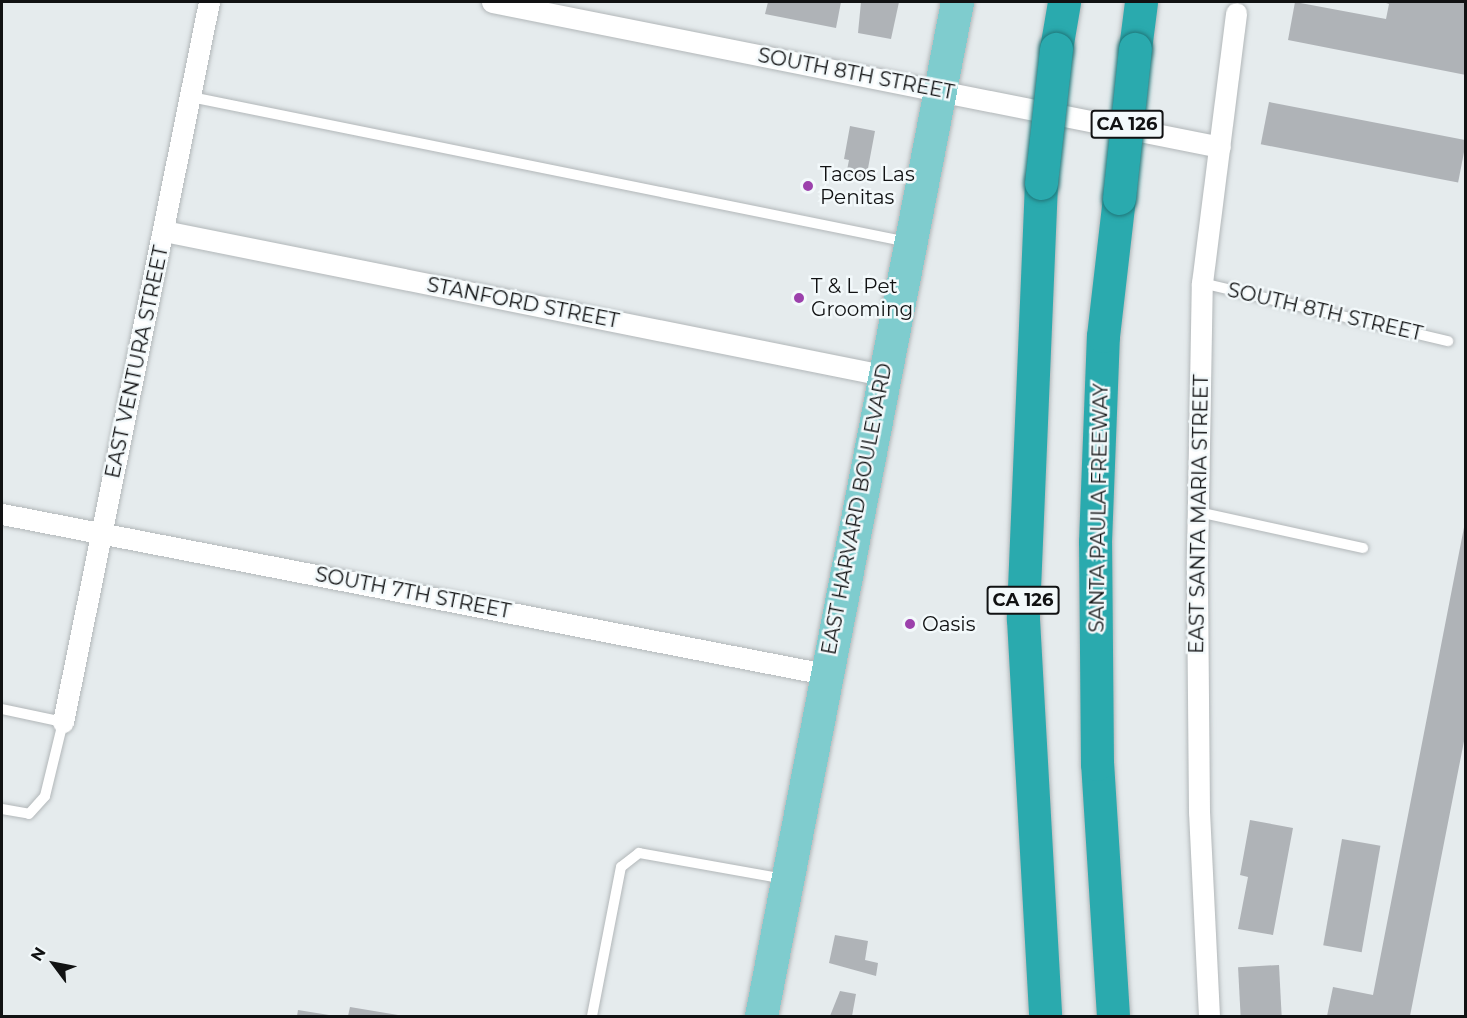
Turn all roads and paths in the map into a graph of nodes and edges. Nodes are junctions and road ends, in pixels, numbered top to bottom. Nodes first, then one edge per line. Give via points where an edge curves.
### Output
1 (209, 2) edge
2 (492, 2) edge
3 (957, 2) edge
4 (1064, 2) edge
5 (1141, 2) edge
6 (1236, 13) dead end
7 (939, 90) junction
8 (191, 98) junction
9 (1220, 147) junction
10 (164, 231) junction
11 (910, 242) junction
12 (1202, 283) junction
13 (1448, 341) dead end
14 (883, 375) junction
15 (1198, 512) junction
16 (2, 514) edge
17 (102, 533) junction
18 (1363, 548) dead end
19 (825, 674) junction
20 (2, 709) edge
21 (63, 722) junction
22 (2, 809) edge
23 (788, 880) junction
24 (592, 1017) edge
25 (761, 1017) edge
26 (1045, 1017) edge
27 (1113, 1017) edge
28 (1209, 1017) edge

1 - 8 street, EAST VENTURA STREET
2 - 7 street, SOUTH 8TH STREET
3 - 7 main road, EAST HARVARD BOULEVARD
4 - 26 highway, CA 126, bridge via 1041,183 1023,619
5 - 27 highway, SANTA PAULA FREEWAY / CA 126, bridge via 1103,336 1095,542 1097,764
6 - 9 street, EAST SANTA MARIA STREET
7 - 9 street, SOUTH 8TH STREET
7 - 11 main road, EAST HARVARD BOULEVARD
8 - 10 street, EAST VENTURA STREET
8 - 11 lane
9 - 12 street, EAST SANTA MARIA STREET
10 - 14 street, STANFORD STREET
10 - 17 street, EAST VENTURA STREET
11 - 14 main road, EAST HARVARD BOULEVARD
12 - 13 lane, SOUTH 8TH STREET
12 - 15 street, EAST SANTA MARIA STREET
14 - 19 main road, EAST HARVARD BOULEVARD
15 - 18 lane
15 - 28 street, EAST SANTA MARIA STREET via 1199,812
16 - 17 street, SOUTH 7TH STREET
17 - 19 street, SOUTH 7TH STREET
17 - 21 street, EAST VENTURA STREET
19 - 23 main road, EAST HARVARD BOULEVARD
20 - 21 lane
21 - 22 lane via 45,796 29,814
23 - 24 lane via 639,853 621,867
23 - 25 main road, EAST HARVARD BOULEVARD

